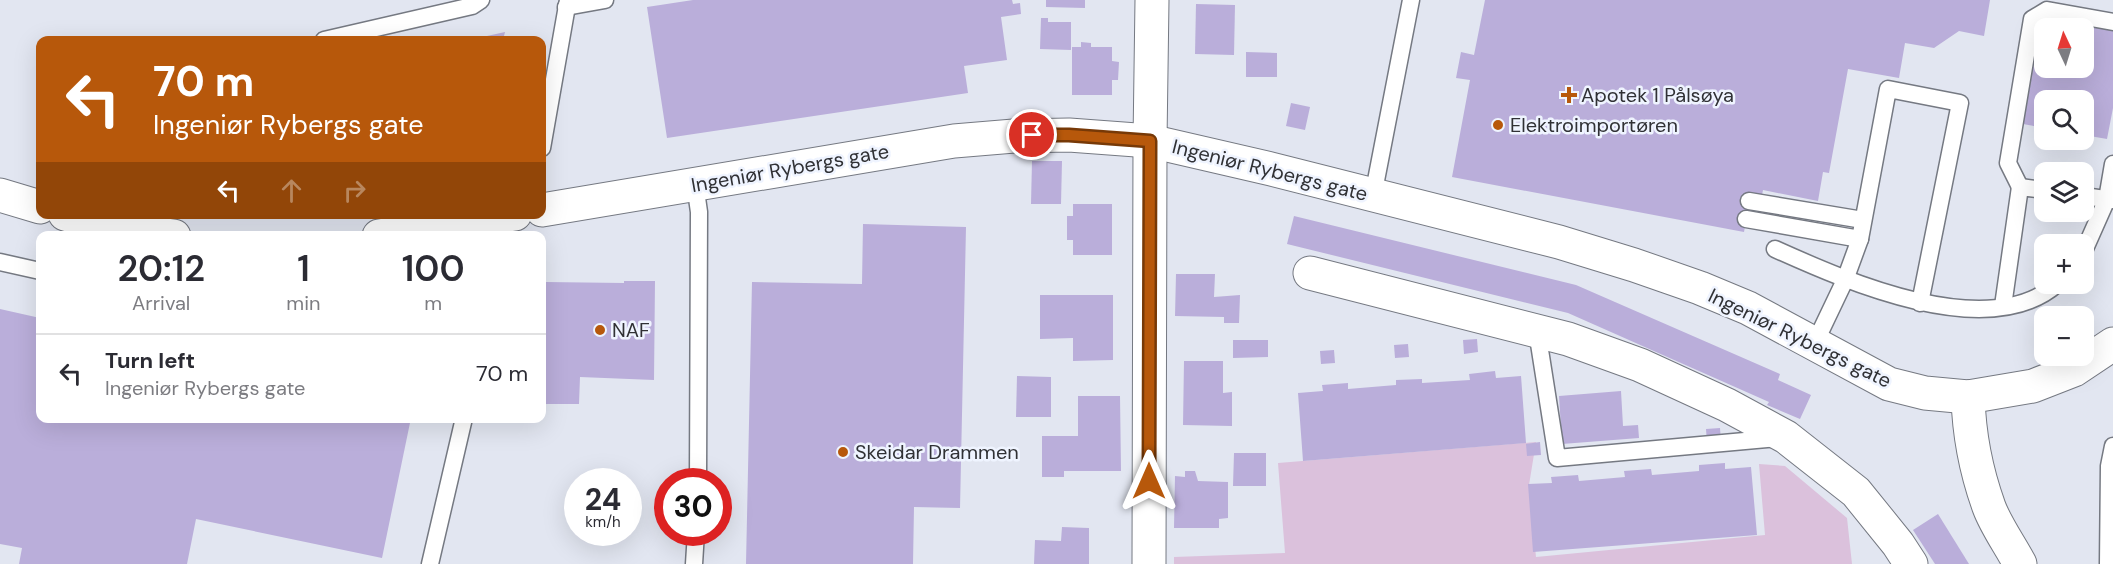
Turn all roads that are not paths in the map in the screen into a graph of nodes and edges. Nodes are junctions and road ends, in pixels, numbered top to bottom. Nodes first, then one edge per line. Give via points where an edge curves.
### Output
1 (481, 0) edge
2 (605, 0) edge
3 (1152, 0) edge
4 (1411, 0) edge
5 (567, 4) edge
6 (2113, 22) edge
7 (341, 36) edge
8 (546, 125) edge
9 (1150, 141) junction
10 (2113, 164) edge
11 (695, 184) junction
12 (2020, 187) junction
13 (2034, 189) edge
14 (0, 195) edge
15 (1373, 196) junction
16 (2094, 198) edge
17 (2110, 200) edge
18 (1749, 201) dead end
19 (36, 206) edge
20 (546, 209) edge
21 (81, 219) edge
22 (487, 219) edge
23 (1746, 219) dead end
24 (1863, 220) junction
25 (135, 231) edge
26 (411, 231) edge
27 (2092, 234) edge
28 (1860, 239) junction
29 (1775, 249) dead end
30 (0, 262) edge
31 (36, 270) edge
32 (1310, 273) dead end
33 (1845, 280) junction
34 (2040, 294) edge
35 (1920, 303) junction
36 (2002, 306) junction
37 (1537, 331) junction
38 (2113, 344) edge
39 (1814, 345) junction
40 (1968, 397) junction
41 (463, 423) edge
42 (1786, 437) junction
43 (2113, 447) edge
44 (698, 468) edge
45 (695, 546) edge
46 (430, 564) edge
47 (694, 564) edge
48 (1149, 564) edge
49 (1911, 564) edge
50 (2020, 564) edge
51 (2108, 564) edge

1 - 7 lane via 472,6
2 - 5 lane
3 - 9 street
4 - 15 lane
5 - 8 lane
6 - 12 lane via 2047,10 2032,19 2008,163
9 - 11 street, Ingeniør Rybergs gate via 1069,135 954,141
9 - 15 street, Ingeniør Rybergs gate
9 - 48 street
10 - 17 lane
11 - 20 street, Ingeniør Rybergs gate
11 - 44 lane via 699,212
12 - 13 lane
12 - 36 lane
14 - 19 street
15 - 39 street, Ingeniør Rybergs gate via 1559,242 1634,265 1748,308
16 - 17 lane
17 - 27 lane
18 - 24 lane
21 - 25 street
22 - 26 street, Ingeniør Rybergs gate
23 - 28 lane
24 - 28 lane
24 - 35 lane via 1888,89 1960,103
28 - 33 lane
29 - 33 lane
30 - 31 lane
32 - 37 street
33 - 35 lane
33 - 39 lane
34 - 36 lane
35 - 36 lane via 1979,309
37 - 42 street via 1640,365
37 - 42 lane via 1557,458
38 - 40 street, Ingeniør Rybergs gate via 2074,370 2033,386
39 - 40 street, Ingeniør Rybergs gate via 1889,384 1925,393
40 - 50 street via 1969,427 1989,508
41 - 46 lane
42 - 49 street via 1856,492
43 - 51 lane via 2109,466
45 - 47 lane

